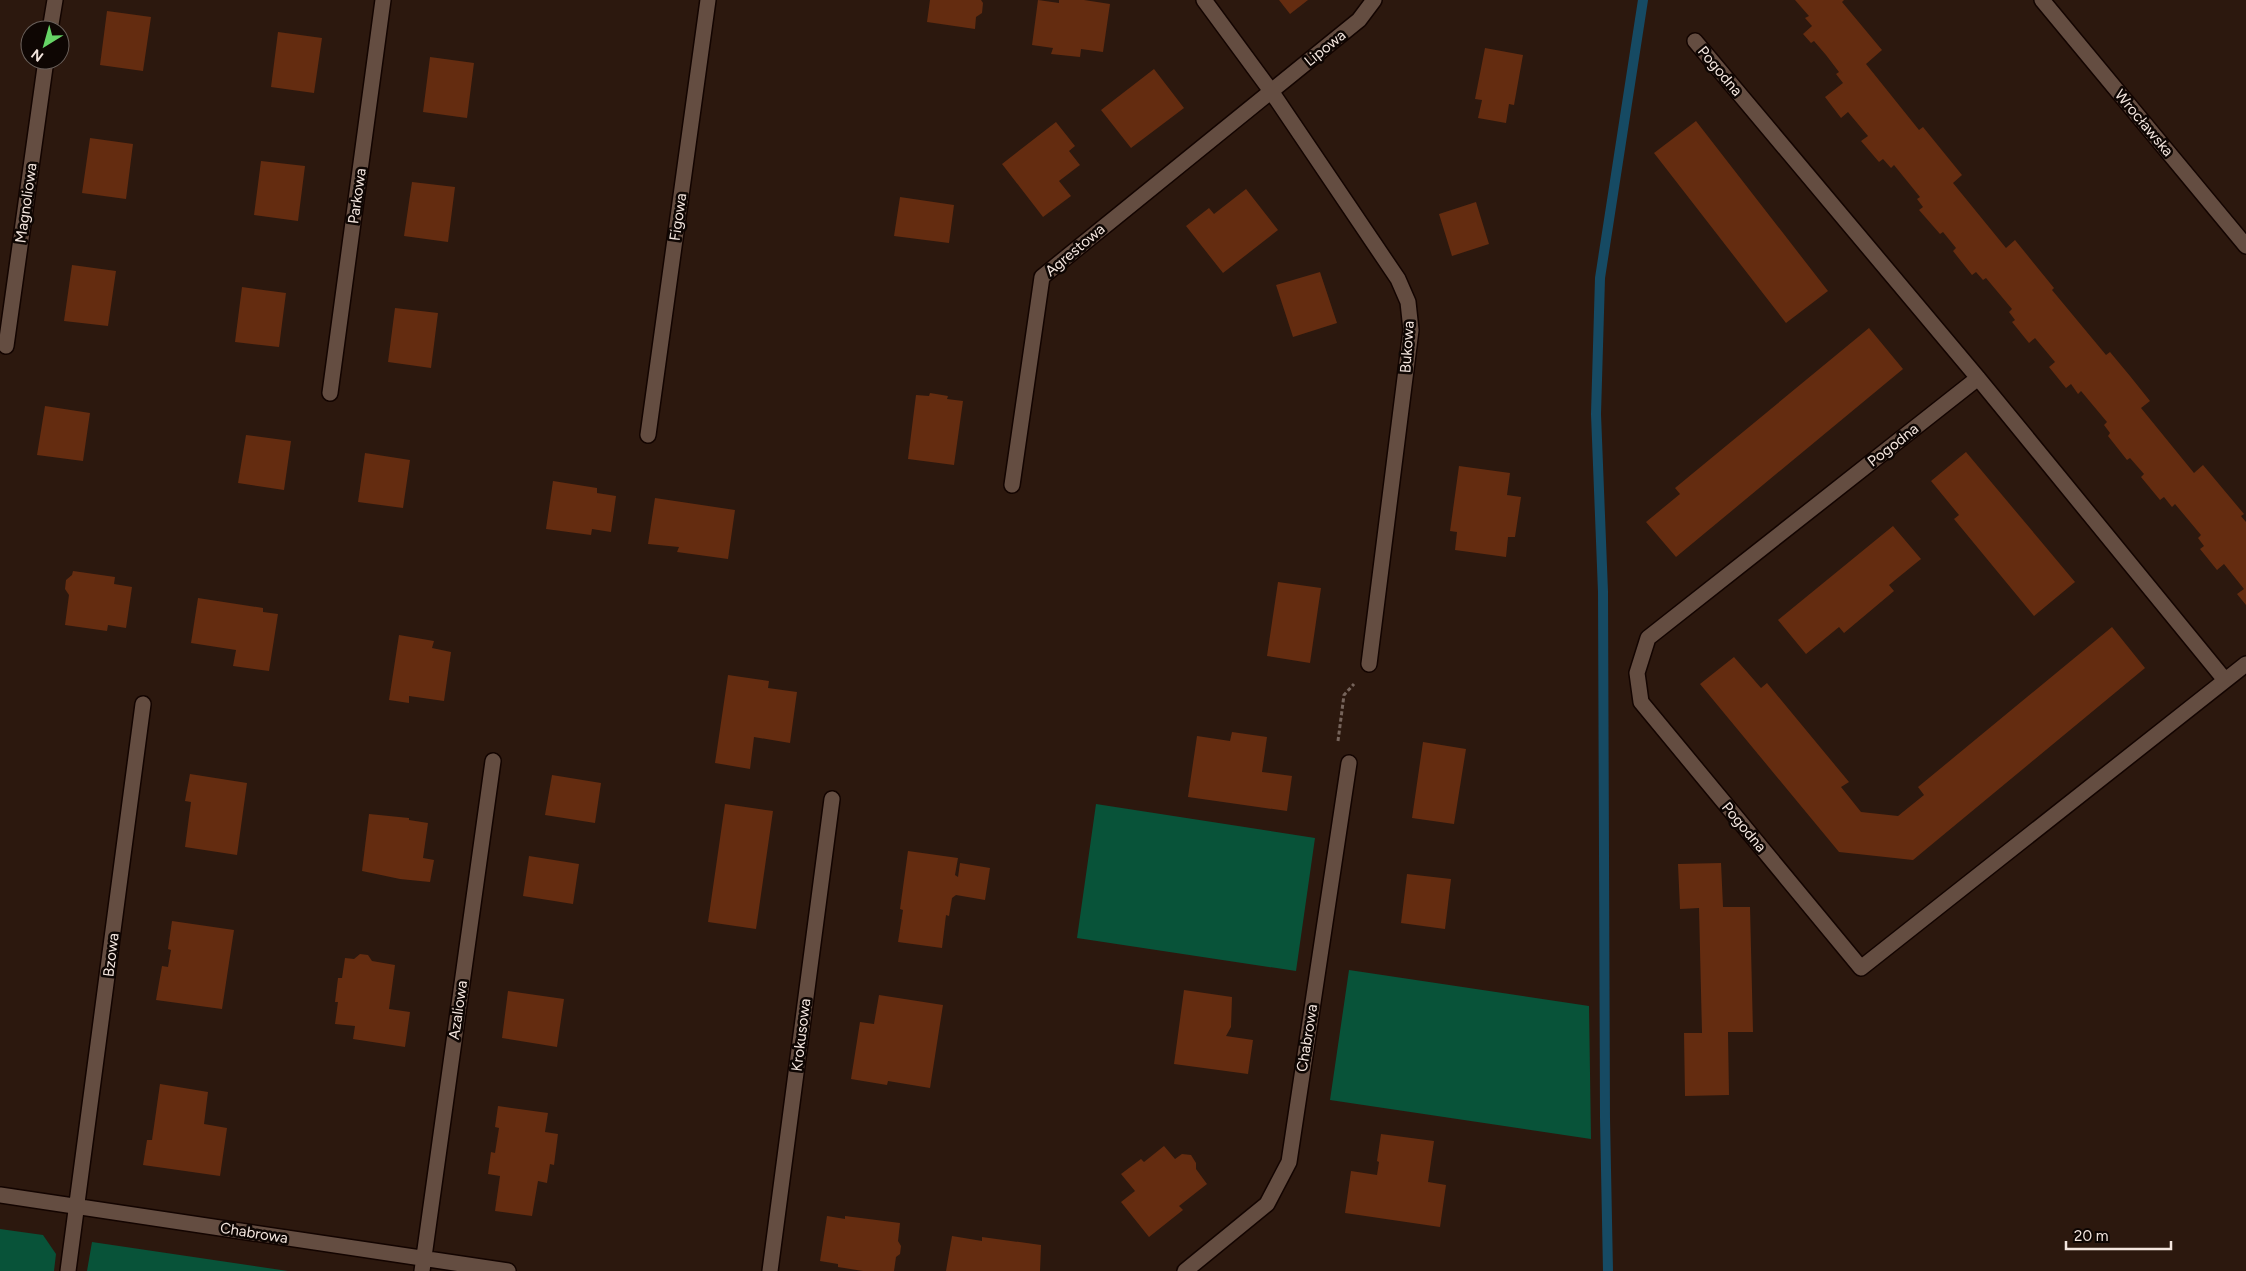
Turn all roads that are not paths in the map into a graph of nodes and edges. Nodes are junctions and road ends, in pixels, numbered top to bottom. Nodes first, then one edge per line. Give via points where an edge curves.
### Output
1 (54, 0) edge
2 (383, 0) edge
3 (708, 0) edge
4 (1204, 0) edge
5 (1374, 0) edge
6 (2042, 0) edge
7 (51, 20) edge
8 (1694, 41) dead end
9 (45, 70) edge
10 (1272, 91) junction
11 (2246, 246) edge
12 (6, 346) dead end
13 (1978, 378) junction
14 (330, 393) dead end
15 (648, 435) dead end
16 (1012, 485) dead end
17 (1369, 664) dead end
18 (2246, 664) edge
19 (2225, 680) junction
20 (143, 704) dead end
21 (493, 761) dead end
22 (1349, 763) road end
23 (832, 799) dead end
24 (0, 1195) edge
25 (78, 1206) junction
26 (422, 1265) edge
27 (1195, 1268) edge
28 (68, 1271) edge
29 (508, 1271) edge
30 (770, 1271) edge

1 - 7 street
2 - 14 street, Parkowa
3 - 15 street, Figowa
4 - 10 street, Bukowa
5 - 10 street, Lipowa via 1359,20
6 - 11 street, Wrocławska
8 - 13 street, Pogodna
9 - 12 street, Magnoliowa
10 - 16 street, Agrestowa via 1042,277
10 - 17 street, Bukowa via 1398,279 1408,302 1411,330
13 - 19 street, Pogodna
13 - 19 street, Pogodna via 1648,638 1637,673 1641,702 1861,968
18 - 19 street, Pogodna
20 - 25 street, Bzowa
21 - 26 street, Azaliowa
22 - 27 street, Chabrowa via 1289,1162 1267,1204
23 - 30 street, Krokusowa
24 - 25 street, Chabrowa
25 - 26 street, Chabrowa
25 - 28 street, Bzowa
26 - 29 street, Chabrowa

